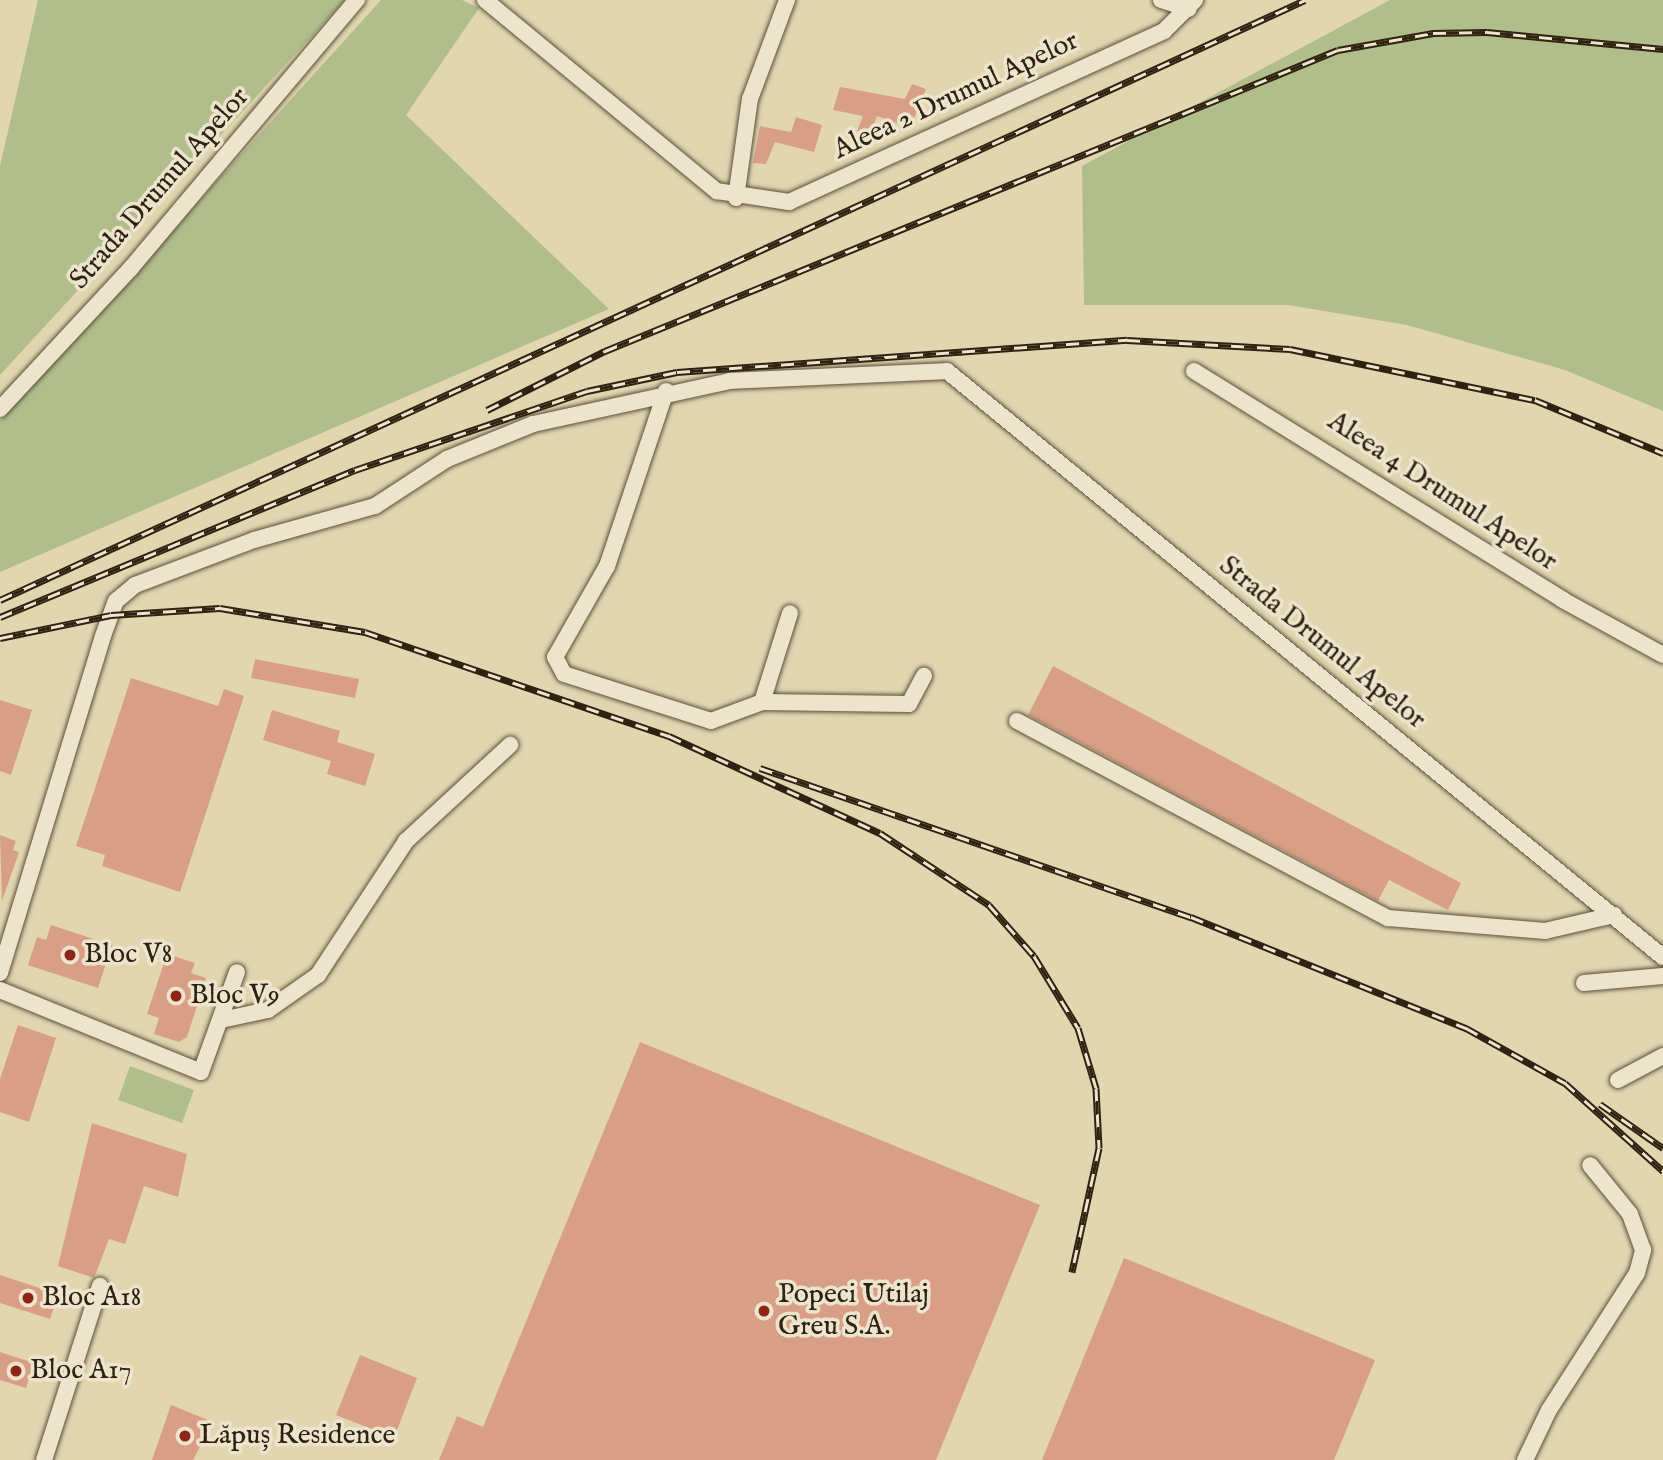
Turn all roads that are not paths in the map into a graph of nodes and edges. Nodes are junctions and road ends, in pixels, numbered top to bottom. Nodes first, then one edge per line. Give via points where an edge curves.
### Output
1 (357, 0) edge
2 (485, 0) edge
3 (788, 0) edge
4 (1161, 0) edge
5 (1192, 5) edge
6 (736, 198) junction
7 (1194, 371) dead end
8 (666, 391) junction
9 (0, 409) edge
10 (790, 614) dead end
11 (1663, 655) edge
12 (924, 676) dead end
13 (762, 702) junction
14 (1017, 721) dead end
15 (510, 745) dead end
16 (1614, 915) junction
17 (1663, 957) edge
18 (237, 972) dead end
19 (0, 973) edge
20 (1663, 976) edge
21 (1584, 983) dead end
22 (0, 990) edge
23 (221, 1020) junction
24 (1663, 1056) edge
25 (1618, 1080) dead end
26 (1590, 1165) dead end
27 (100, 1286) dead end
28 (44, 1460) edge
29 (1525, 1460) edge

1 - 9 street, Strada Drumul Apelor via 131,268
2 - 6 street via 700,178
3 - 6 street via 750,99
4 - 5 street
5 - 6 street, Aleea 2 Drumul Apelor via 1164,31 789,202
7 - 11 street, Aleea 4 Drumul Apelor via 1552,594
8 - 13 street via 607,566 555,657 564,674 711,721
8 - 16 street, Strada Drumul Apelor via 812,374 947,371
8 - 19 street via 533,424 447,459 375,506 254,540 135,585 116,601
10 - 13 street
12 - 13 street via 909,704
14 - 16 street via 1388,918 1545,931
15 - 23 street via 406,841 318,975 268,1010
16 - 17 street, Strada Drumul Apelor
18 - 23 street
20 - 21 street
22 - 23 street via 201,1072
24 - 25 street
26 - 29 street via 1630,1214 1643,1250 1637,1273 1549,1410
27 - 28 street

